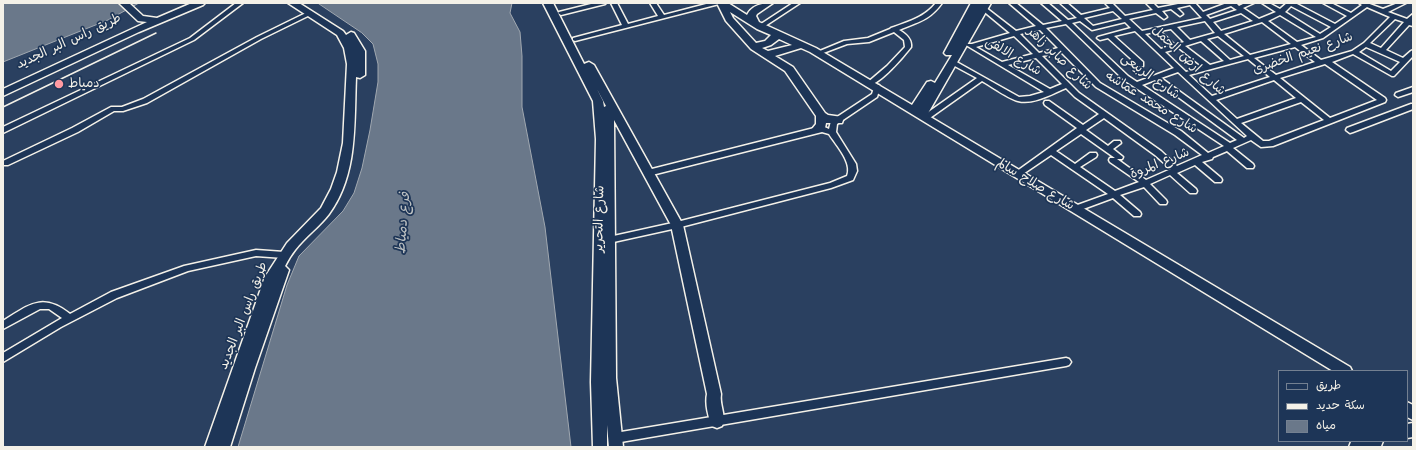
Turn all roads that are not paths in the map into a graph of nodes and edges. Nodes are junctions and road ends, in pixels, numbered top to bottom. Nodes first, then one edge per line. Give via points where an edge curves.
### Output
1 (117, 3) edge
2 (191, 3) edge
3 (200, 3) edge
4 (238, 3) edge
5 (293, 3) edge
6 (548, 3) edge
7 (603, 3) edge
8 (614, 3) edge
9 (653, 3) edge
10 (717, 3) edge
11 (721, 3) edge
12 (757, 3) edge
13 (768, 3) edge
14 (797, 3) edge
15 (939, 3) edge
16 (1012, 3) edge
17 (1044, 3) edge
18 (1075, 3) edge
19 (1149, 3) edge
20 (1191, 3) edge
21 (1265, 3) edge
22 (1291, 3) edge
23 (1326, 3) edge
24 (1403, 3) edge
25 (1065, 4) edge
26 (1249, 4) edge
27 (1364, 4) edge
28 (982, 5) edge
29 (1111, 5) edge
30 (1235, 5) edge
31 (1172, 7) junction
32 (126, 8) edge
33 (307, 8) edge
34 (559, 8) edge
35 (1157, 10) junction
36 (1254, 10) dead end
37 (1281, 12) junction
38 (1382, 12) junction
39 (1096, 13) junction
40 (1180, 14) dead end
41 (1231, 14) junction
42 (738, 15) junction
43 (1352, 16) junction
44 (1413, 16) edge
45 (662, 17) junction
46 (1164, 17) dead end
47 (1394, 17) junction
48 (1081, 18) junction
49 (1206, 18) junction
50 (153, 19) junction
51 (1125, 19) junction
52 (1238, 19) dead end
53 (1261, 21) junction
54 (1067, 22) junction
55 (1410, 23) edge
56 (1108, 24) junction
57 (757, 25) junction
58 (626, 26) junction
59 (1172, 26) junction
60 (1041, 27) junction
61 (1336, 27) junction
62 (133, 28) junction
63 (893, 29) junction
64 (1156, 30) junction
65 (1138, 31) junction
66 (1219, 33) junction
67 (1016, 34) junction
68 (777, 35) junction
69 (966, 35) junction
70 (1110, 36) junction
71 (1100, 38) dead end
72 (1201, 38) junction
73 (1321, 38) junction
74 (575, 39) junction
75 (1188, 42) junction
76 (1366, 44) junction
77 (802, 45) junction
78 (1296, 45) junction
79 (1176, 46) junction
80 (754, 47) junction
81 (1063, 49) junction
82 (1382, 51) junction
83 (1161, 52) junction
84 (1354, 52) junction
85 (1413, 52) edge
86 (818, 53) junction
87 (766, 55) junction
88 (1037, 56) junction
89 (1251, 57) junction
90 (1404, 61) junction
91 (953, 62) junction
92 (1323, 62) junction
93 (1230, 63) junction
94 (1002, 64) junction
95 (1141, 64) dead end
96 (1209, 68) junction
97 (1179, 69) junction
98 (1185, 74) junction
99 (1156, 77) junction
100 (982, 78) junction
101 (1275, 78) junction
102 (1065, 85) junction
103 (1136, 85) junction
104 (1413, 88) edge
105 (3, 89) edge
106 (873, 90) junction
107 (1049, 92) junction
108 (3, 93) edge
109 (1398, 95) dead end
110 (1210, 98) junction
111 (1302, 99) junction
112 (609, 102) junction
113 (1047, 103) dead end
114 (1413, 106) edge
115 (353, 114) junction
116 (920, 115) junction
117 (1103, 115) junction
118 (821, 116) junction
119 (838, 120) junction
120 (1329, 121) junction
121 (1237, 122) junction
122 (817, 129) junction
123 (1081, 129) junction
124 (3, 130) edge
125 (1350, 130) dead end
126 (832, 132) junction
127 (1252, 137) junction
128 (1243, 141) junction
129 (1117, 143) dead end
130 (1229, 147) junction
131 (1108, 149) junction
132 (1050, 151) junction
133 (1094, 155) dead end
134 (1209, 157) junction
135 (1197, 162) junction
136 (5, 163) dead end
137 (1250, 166) dead end
138 (1075, 167) junction
139 (1174, 171) junction
140 (648, 173) junction
141 (1017, 174) junction
142 (1218, 180) dead end
143 (1145, 183) junction
144 (1193, 191) dead end
145 (1115, 194) junction
146 (1163, 202) dead end
147 (1075, 209) junction
148 (1137, 214) dead end
149 (676, 225) junction
150 (609, 240) junction
151 (284, 255) junction
152 (69, 318) junction
153 (3, 325) edge
154 (3, 358) edge
155 (1066, 362) dead end
156 (243, 368) junction
157 (1343, 370) edge
158 (720, 421) junction
159 (1373, 442) edge
160 (615, 443) edge
161 (212, 447) edge
162 (223, 447) edge
163 (600, 447) edge
164 (1356, 447) edge

1 - 32 street
2 - 50 street, طريق راس البر الجديد
3 - 108 street, طريق راس البر الجديد via 136,30
4 - 124 street via 209,28 192,38
5 - 33 street, طريق راس البر الجديد
6 - 163 street, شارع التحرير via 598,101 601,139 598,382
7 - 34 street
8 - 58 street
9 - 45 street
10 - 45 street
11 - 42 street, شارع صلاح سالم
11 - 80 street via 729,19
12 - 42 street
13 - 57 street via 751,16
14 - 57 street
15 - 63 street via 928,15
16 - 60 street, شارع محمد عماشه
17 - 54 street, شارع الربيعى
18 - 25 street
19 - 35 street
20 - 31 street
20 - 49 street
21 - 37 street
22 - 37 street
22 - 61 street
23 - 43 street
24 - 38 street
25 - 48 street
26 - 30 street
26 - 36 street
27 - 38 street
27 - 43 street
28 - 67 street, شارع صابر زاهر
28 - 69 street
29 - 39 street
29 - 51 street, شارع ارض الجمل
30 - 41 street
30 - 49 street
30 - 53 street
31 - 35 street
31 - 40 street
32 - 50 street via 141,20
32 - 62 street via 135,22
33 - 115 street, طريق راس البر الجديد via 345,30 358,45 360,57
33 - 136 street via 259,38 145,101 124,109 113,109
34 - 74 street, شارع التحرير
35 - 46 street
35 - 51 street
37 - 53 street
37 - 73 street
38 - 47 street
39 - 48 street
39 - 56 street
41 - 49 street
41 - 52 street
42 - 57 street, شارع صلاح سالم
43 - 61 street
44 - 55 street
45 - 58 street
47 - 55 street
47 - 76 street, شارع نعيم الخضرى
48 - 54 street
48 - 56 street via 1092,28
49 - 59 street
49 - 66 street
50 - 62 street, طريق راس البر الجديد
51 - 56 street
51 - 65 street, شارع ارض الجمل
53 - 66 street
53 - 78 street
54 - 60 street
54 - 103 street, شارع الربيعى
55 - 82 street
57 - 68 street, شارع صلاح سالم
58 - 74 street
59 - 64 street
59 - 75 street
60 - 67 street
60 - 81 street, شارع محمد عماشه
61 - 73 street
62 - 105 street, طريق راس البر الجديد
63 - 86 street via 869,40 846,42
63 - 106 street via 908,39 908,47
64 - 65 street
64 - 79 street
65 - 70 street
65 - 83 street, شارع ارض الجمل
66 - 72 street
66 - 89 street
67 - 69 street
67 - 88 street, شارع صابر زاهر
68 - 77 street, شارع صلاح سالم
68 - 80 street via 768,43
69 - 91 street
69 - 94 street, شارع الالفى
69 - 116 street via 946,60
70 - 71 street
70 - 95 street
72 - 75 street
72 - 93 street
73 - 78 street
74 - 112 street, شارع التحرير
75 - 79 street
76 - 82 street
76 - 84 street, شارع نعيم الخضرى
77 - 86 street, شارع صلاح سالم
77 - 87 street
78 - 89 street
78 - 92 street
79 - 83 street
79 - 96 street
80 - 87 street
81 - 88 street
81 - 134 street, شارع محمد عماشه via 1102,88 1178,134
82 - 90 street
83 - 97 street, شارع ارض الجمل
84 - 90 street via 1392,74
84 - 92 street, شارع نعيم الخضرى
85 - 90 street
86 - 106 street, شارع صلاح سالم
87 - 118 street via 789,69
88 - 94 street
88 - 102 street, شارع صابر زاهر
89 - 93 street
89 - 101 street
91 - 100 street
91 - 116 street
92 - 101 street, شارع نعيم الخضرى
92 - 120 street via 1383,100
93 - 96 street
94 - 107 street, شارع الالفى
96 - 98 street
97 - 98 street, شارع ارض الجمل
97 - 99 street
98 - 110 street, شارع ارض الجمل
99 - 103 street
99 - 128 street
100 - 107 street via 1018,99
100 - 116 street
101 - 110 street, شارع نعيم الخضرى
101 - 111 street
102 - 107 street
102 - 117 street, شارع صابر زاهر
103 - 130 street, شارع الربيعى
104 - 109 street
106 - 116 street, شارع صلاح سالم via 889,95
106 - 119 street
110 - 121 street, شارع ارض الجمل
111 - 120 street
111 - 121 street
112 - 140 street, شارع التحرير
112 - 150 street, شارع التحرير
113 - 123 street
114 - 125 street
115 - 151 street, طريق راس البر الجديد via 343,172 335,196 325,211
115 - 156 street, طريق راس البر الجديد via 354,152 342,195 330,215 299,248 284,270
116 - 141 street, شارع صلاح سالم
117 - 123 street
117 - 139 street, شارع صابر زاهر via 1158,153
118 - 119 street
118 - 122 street via 821,125
119 - 126 street via 834,123
120 - 127 street via 1270,144 1261,144
121 - 127 street, شارع ارض الجمل
122 - 126 street
122 - 140 street
123 - 131 street
123 - 132 street
126 - 149 street via 852,164 850,178
127 - 128 street, شارع المروة
128 - 130 street, شارع المروة
129 - 131 street
130 - 134 street, شارع المروة
130 - 137 street, شارع الربيعى
131 - 143 street
132 - 138 street
132 - 141 street
133 - 138 street
134 - 135 street, شارع المروة
135 - 139 street, شارع المروة
135 - 142 street
138 - 145 street
139 - 143 street, شارع المروة
139 - 144 street, شارع صابر زاهر
140 - 149 street, شارع التحرير
141 - 147 street, شارع صلاح سالم
143 - 145 street, شارع المروة
143 - 146 street
145 - 147 street, شارع المروة
145 - 148 street
147 - 157 street, شارع صلاح سالم
149 - 150 street
149 - 158 street, شارع التحرير via 714,394 713,399
150 - 160 street, شارع التحرير via 609,378
151 - 152 street via 256,253 187,268 114,295
151 - 156 street, طريق راس البر الجديد via 268,284
152 - 153 street via 46,305 37,306
152 - 154 street
155 - 158 street
156 - 161 street, طريق راس البر الجديد
156 - 162 street, طريق راس البر الجديد
158 - 160 street
159 - 164 street

